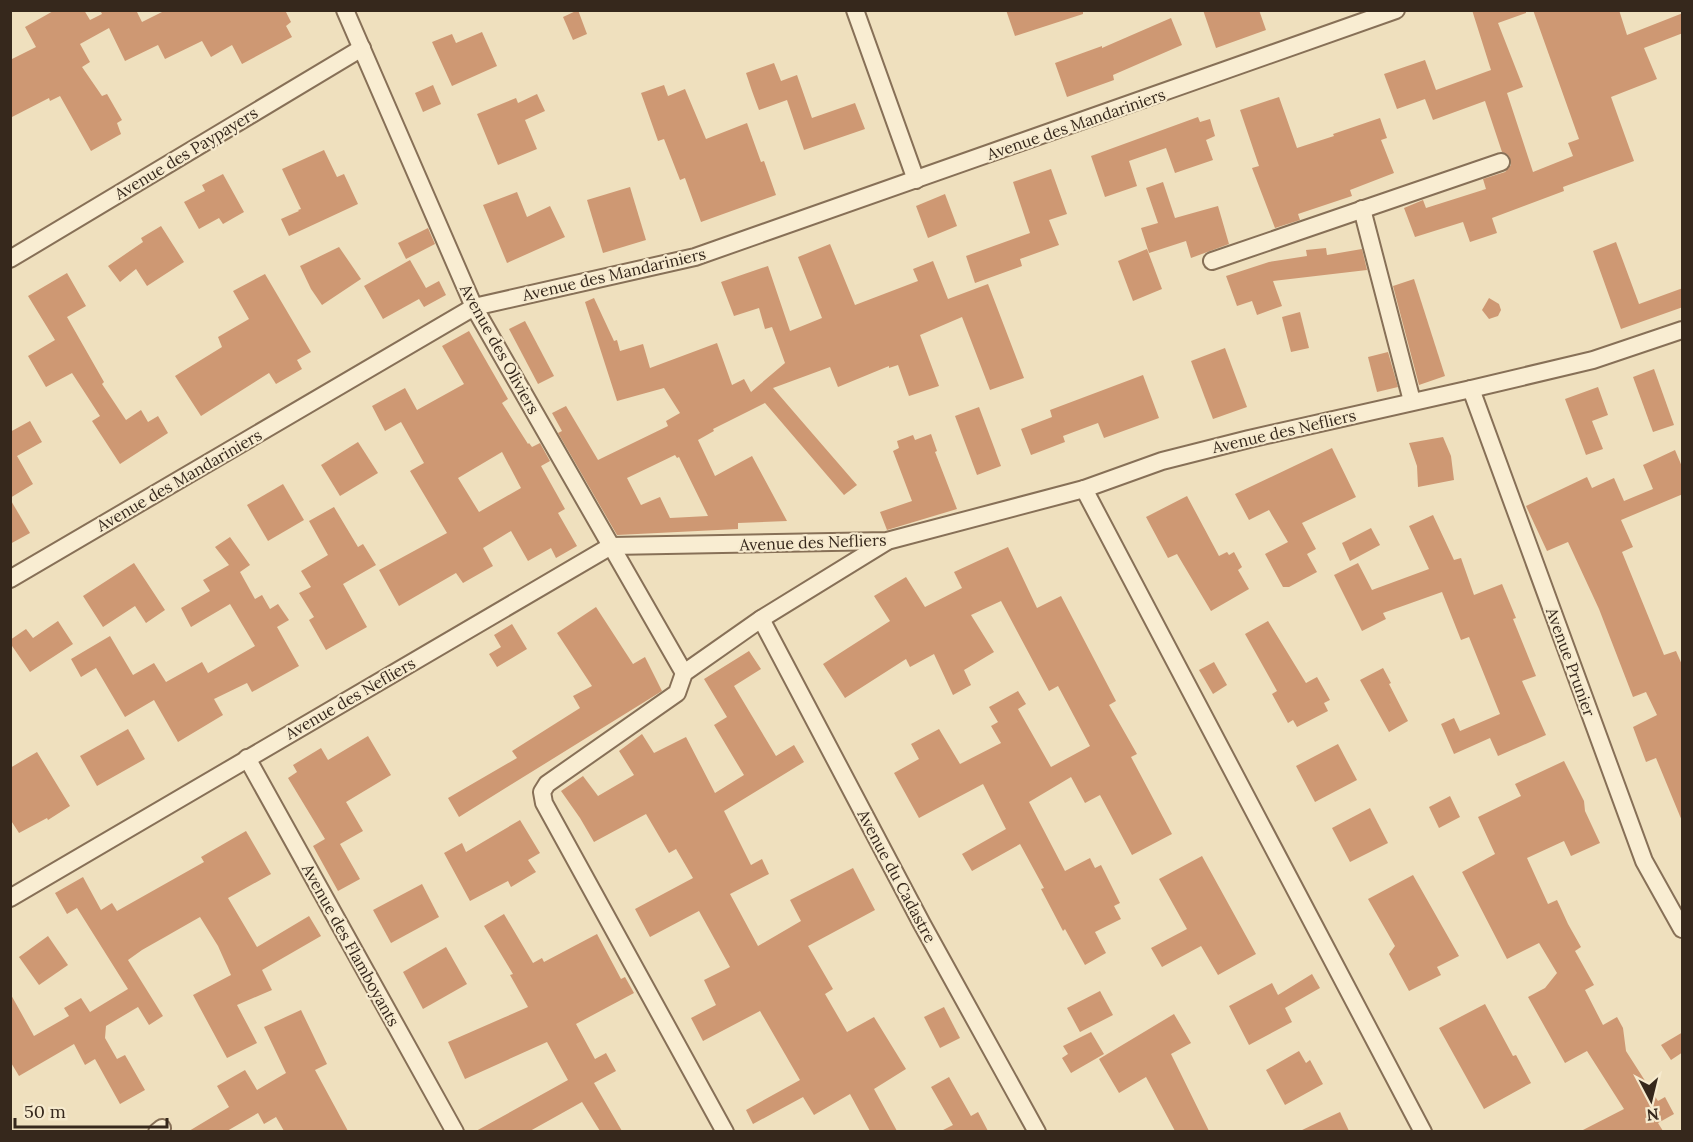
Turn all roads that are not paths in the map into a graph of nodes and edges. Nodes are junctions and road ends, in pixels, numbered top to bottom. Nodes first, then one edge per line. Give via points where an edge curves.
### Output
1 (345, 10) edge
2 (855, 10) edge
3 (1396, 10) edge
4 (362, 48) junction
5 (1501, 162) dead end
6 (916, 180) junction
7 (1362, 209) junction
8 (10, 259) edge
9 (1212, 261) dead end
10 (474, 307) junction
11 (1683, 330) edge
12 (1471, 389) junction
13 (1412, 401) junction
14 (1084, 489) junction
15 (887, 541) junction
16 (611, 546) junction
17 (10, 579) edge
18 (761, 619) junction
19 (684, 673) junction
20 (247, 758) junction
21 (10, 898) edge
22 (1683, 929) edge
23 (455, 1131) edge
24 (725, 1131) edge
25 (1037, 1131) edge
26 (1423, 1131) edge

1 - 4 street, Avenue des Oliviers
2 - 6 street
3 - 6 street, Avenue des Mandariniers
4 - 8 street, Avenue des Paypayers
4 - 10 street, Avenue des Oliviers
5 - 7 street
6 - 10 street, Avenue des Mandariniers via 695,257
7 - 9 street
7 - 13 street
10 - 16 street, Avenue des Oliviers
10 - 17 street, Avenue des Mandariniers
11 - 12 street, Avenue des Nefliers via 1593,360
12 - 13 street, Avenue des Nefliers
12 - 22 street, Avenue Prunier via 1644,861
13 - 14 street, Avenue des Nefliers via 1162,461
14 - 15 street, Avenue des Nefliers
14 - 26 street
15 - 16 street, Avenue des Nefliers
15 - 18 street
16 - 19 street, Avenue des Oliviers
16 - 20 street, Avenue des Nefliers
18 - 19 street
18 - 25 street, Avenue du Cadastre via 922,924
19 - 24 street via 677,693 547,784 542,796
20 - 21 street, Avenue des Nefliers
20 - 23 street, Avenue des Flamboyants

